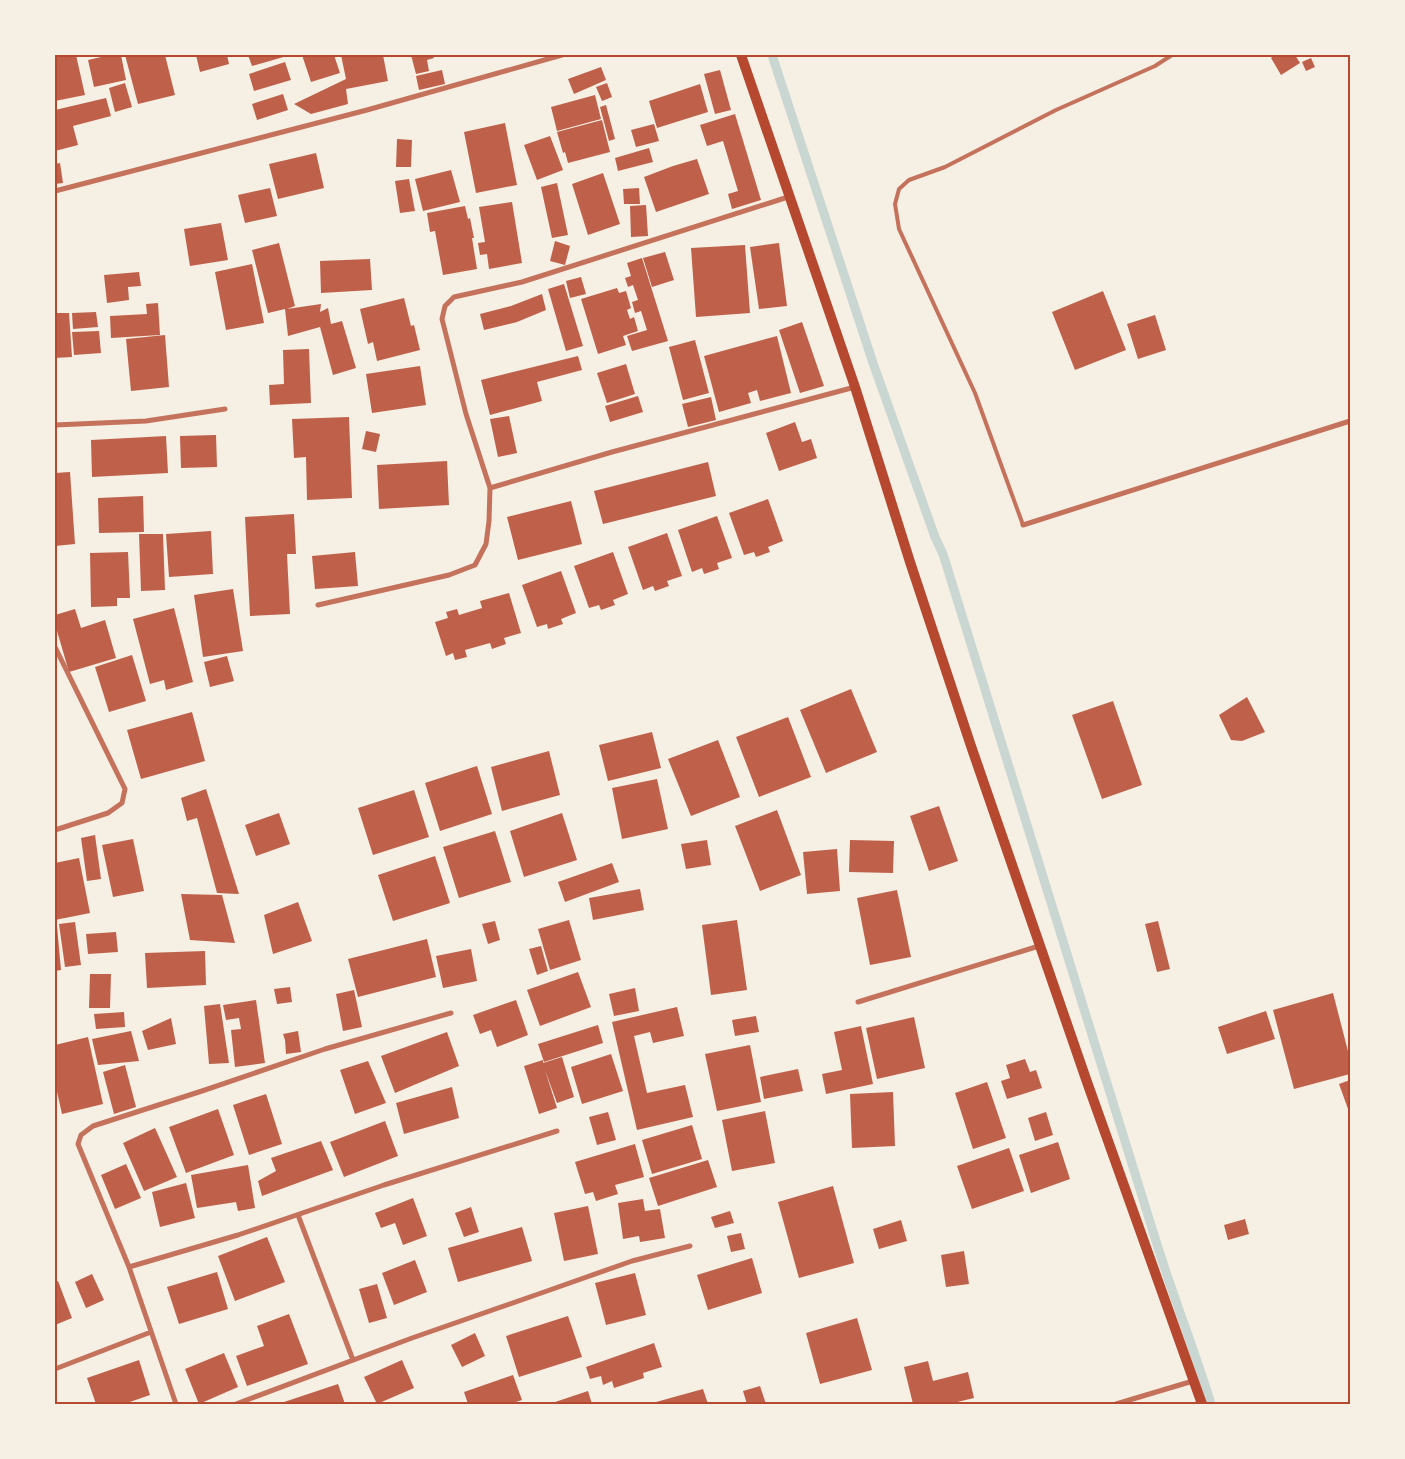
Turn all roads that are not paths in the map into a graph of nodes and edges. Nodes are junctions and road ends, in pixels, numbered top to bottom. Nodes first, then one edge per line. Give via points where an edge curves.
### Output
1 (562, 55) edge
2 (740, 55) edge
3 (1172, 55) edge
4 (55, 191) edge
5 (788, 196) junction
6 (855, 387) junction
7 (226, 409) dead end
8 (1350, 421) edge
9 (55, 425) edge
10 (490, 488) junction
11 (1023, 525) joint
12 (318, 605) dead end
13 (55, 647) edge
14 (55, 830) edge
15 (1040, 946) junction
16 (858, 1002) dead end
17 (451, 1012) dead end
18 (557, 1131) dead end
19 (298, 1215) junction
20 (690, 1246) dead end
21 (130, 1267) junction
22 (151, 1332) junction
23 (353, 1360) junction
24 (55, 1369) edge
25 (1194, 1381) junction
26 (176, 1404) edge
27 (236, 1404) edge
28 (1116, 1404) edge
29 (1202, 1404) edge

1 - 4 street via 367,110
2 - 5 main road
3 - 11 lane via 944,167 909,180 900,189 896,204 899,229 975,393
5 - 6 main road
5 - 10 street via 522,282 454,296 445,306 442,319 466,414
6 - 10 street
6 - 15 main road via 913,571
7 - 9 street via 146,421
8 - 11 street
10 - 12 street via 486,544 474,565 449,574
13 - 14 street via 125,790 122,804
15 - 16 street
15 - 25 main road
17 - 21 street via 325,1049 92,1126 81,1134 78,1144
18 - 19 street
19 - 21 street
19 - 23 street
20 - 23 street via 632,1261
21 - 22 street
22 - 24 street
22 - 26 street
23 - 27 street
25 - 28 street
25 - 29 main road

